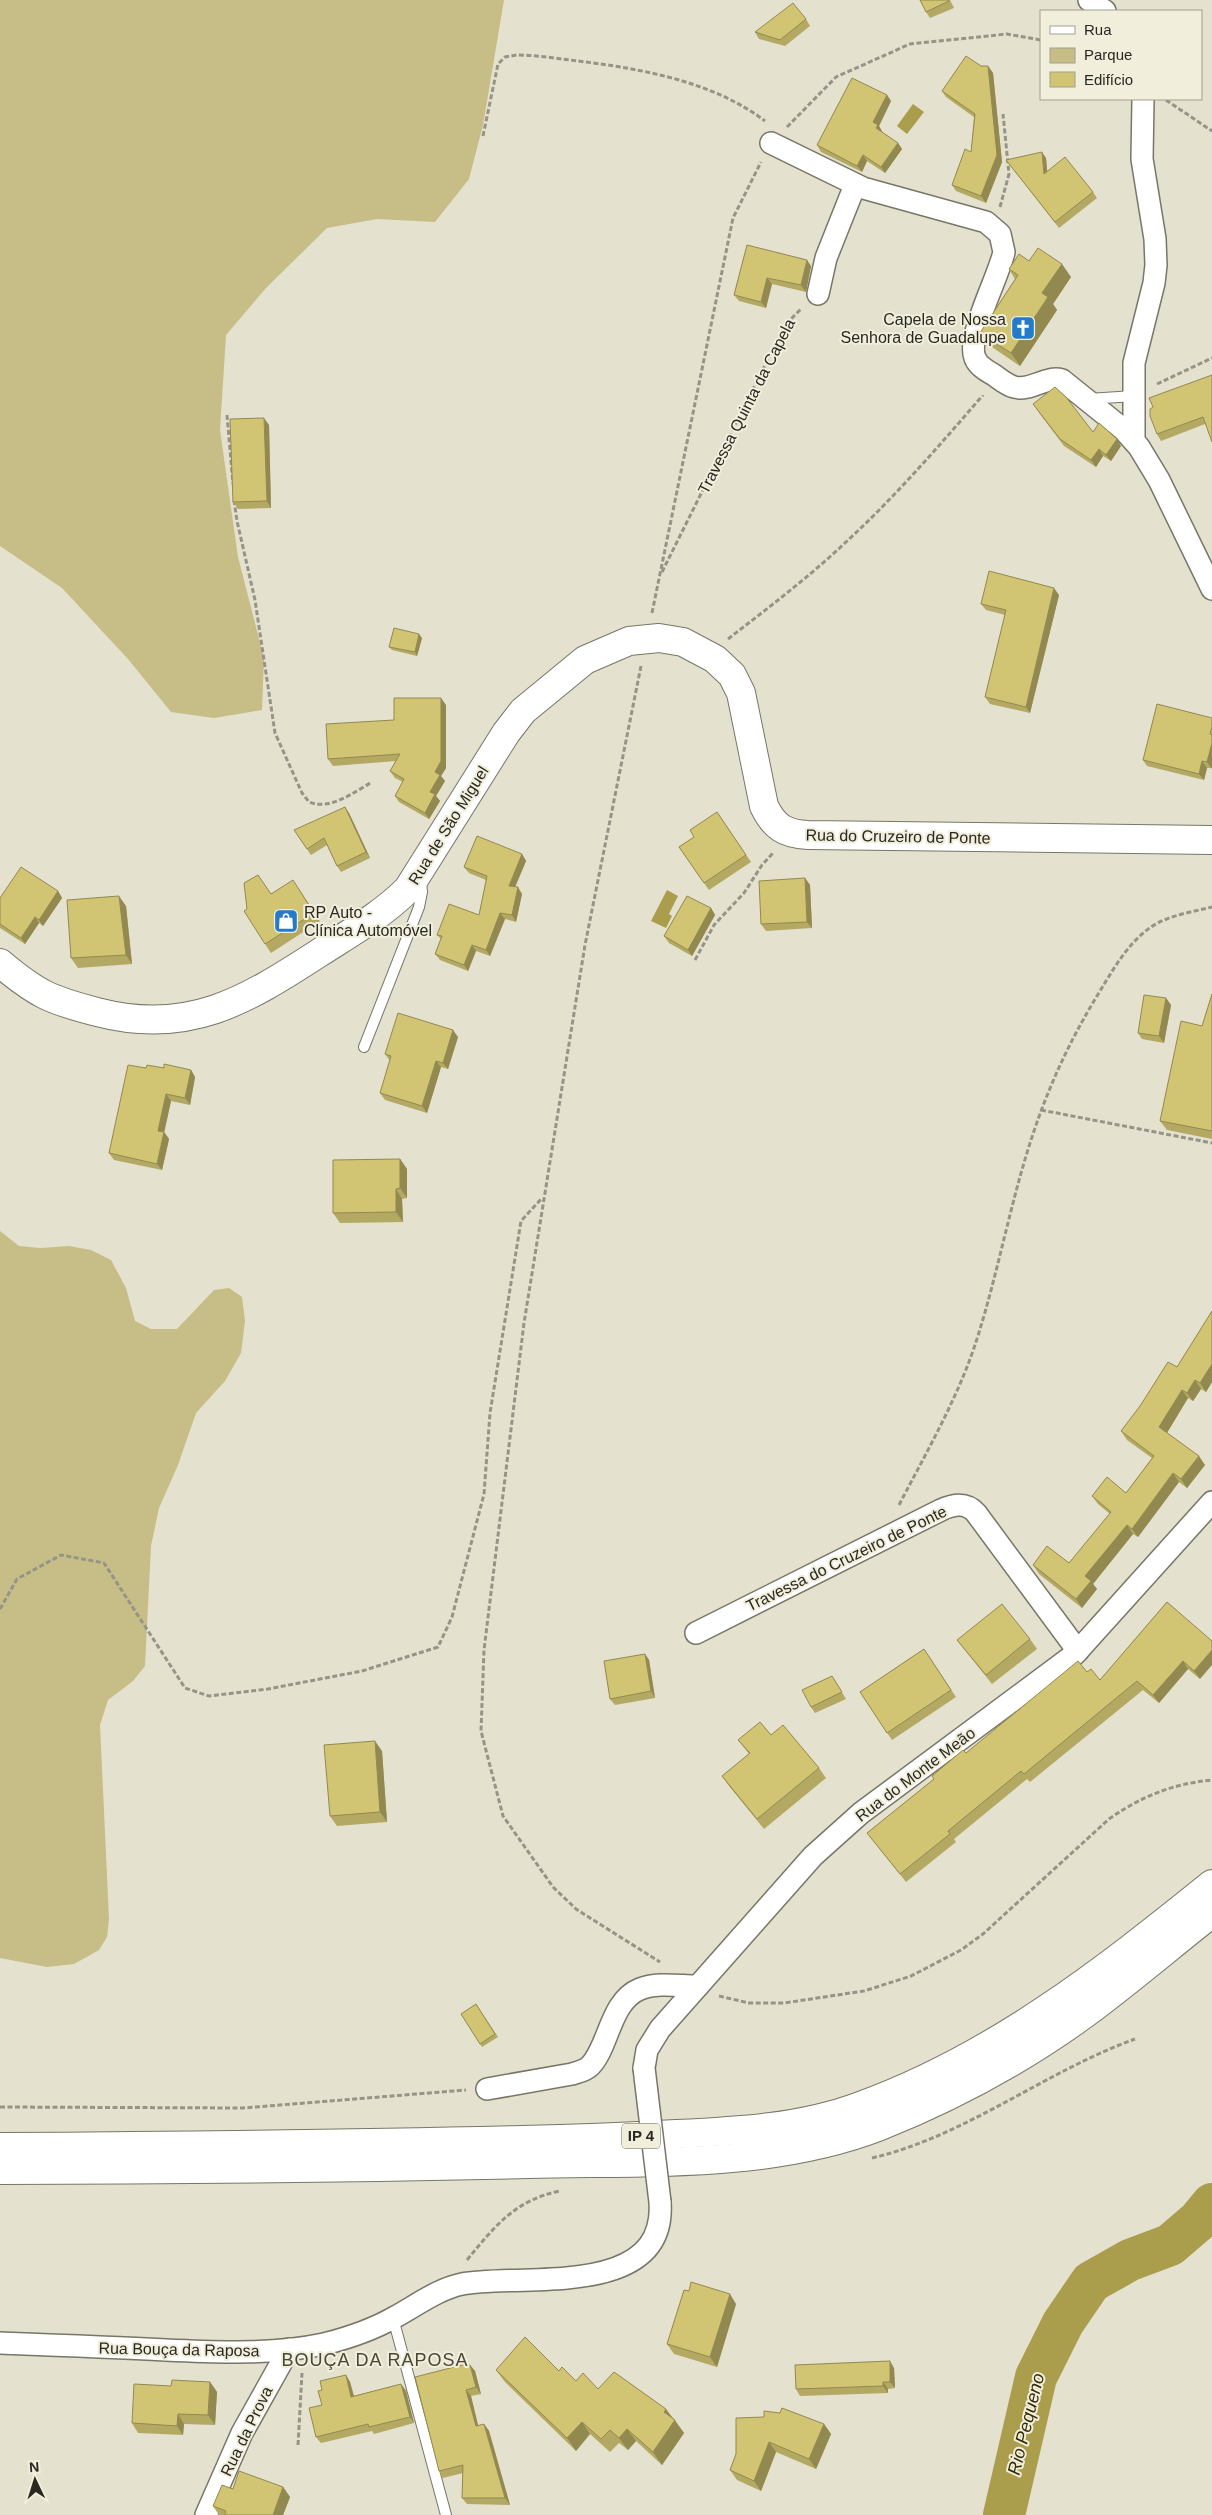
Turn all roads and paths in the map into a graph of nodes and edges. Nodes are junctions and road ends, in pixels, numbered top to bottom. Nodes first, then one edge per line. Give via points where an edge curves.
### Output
1 (1089, 0) edge
2 (1104, 10) edge
3 (1040, 40) edge
4 (1143, 100) edge
5 (1165, 100) edge
6 (1003, 114) dead end
7 (1212, 131) edge
8 (483, 136) dead end
9 (776, 138) junction
10 (855, 185) junction
11 (999, 235) junction
12 (818, 294) joint
13 (1212, 358) edge
14 (998, 378) junction
15 (1134, 396) junction
16 (1087, 399) junction
17 (227, 415) dead end
18 (1134, 441) junction
19 (659, 577) junction
20 (1212, 589) edge
21 (638, 639) junction
22 (708, 655) junction
23 (372, 782) dead end
24 (793, 834) junction
25 (1212, 840) edge
26 (419, 874) junction
27 (1212, 907) edge
28 (695, 960) dead end
29 (0, 964) edge
30 (364, 1047) dead end
31 (1042, 1110) junction
32 (1212, 1143) edge
33 (544, 1197) junction
34 (1212, 1502) edge
35 (898, 1506) dead end
36 (0, 1609) edge
37 (696, 1633) dead end
38 (1078, 1651) junction
39 (1212, 1780) edge
40 (1212, 1884) edge
41 (1212, 1913) edge
42 (664, 1965) dead end
43 (698, 1986) junction
44 (644, 2068) joint
45 (487, 2089) joint
46 (0, 2107) edge
47 (0, 2147) edge
48 (0, 2170) edge
49 (393, 2318) junction
50 (0, 2343) edge
51 (296, 2349) junction
52 (298, 2445) dead end
53 (206, 2515) edge
54 (446, 2515) edge

1 - 2 street
3 - 9 path via 1007,34 910,44 836,77
4 - 15 street via 1142,159 1156,266 1135,357
5 - 7 path
6 - 11 path via 1009,174
8 - 9 path via 498,64 505,57 517,55 612,65 696,85 742,105
9 - 10 street
9 - 19 path via 733,218
10 - 11 street via 974,218
10 - 12 street via 826,258
11 - 14 street via 1002,261 973,345 976,361
12 - 19 path, Travessa Quinta da Capela via 816,300 794,313 786,325
13 - 15 path
14 - 16 street via 1021,388 1057,379
14 - 22 path via 851,538
15 - 16 lane
15 - 18 street
16 - 18 street
17 - 23 path via 236,515 255,600 278,741 302,793 312,803 336,802
18 - 20 street via 1159,480
19 - 21 path
21 - 22 main road, Rua do Cruzeiro de Ponte via 677,640
21 - 26 main road, Rua de São Miguel via 585,660 523,711
21 - 33 path
22 - 24 main road, Rua do Cruzeiro de Ponte via 728,671 741,693 768,815 779,828
24 - 25 main road, Rua do Cruzeiro de Ponte
24 - 28 path via 764,862 744,893 714,925
26 - 29 main road, Rua de São Miguel via 387,908 280,979 235,1002 192,1016 141,1021 67,1005 35,992
26 - 30 lane via 422,887 419,907
27 - 31 path via 1153,925 1132,943 1069,1043
31 - 32 path
31 - 35 path via 1031,1138 968,1364 950,1408
33 - 36 path via 521,1221 490,1413 484,1494 452,1617 438,1647 362,1671 268,1689 209,1696 185,1688 104,1563 62,1555 17,1579
33 - 42 path via 524,1323 486,1640 481,1731 503,1816 553,1887 576,1909
34 - 38 street, Rua do Monte Meão
37 - 38 street, Travessa do Cruzeiro de Ponte via 941,1510 962,1505 976,1513
38 - 43 street, Rua do Monte Meão via 836,1834
39 - 43 path via 1169,1787 1127,1807 1109,1819 972,1942 911,1976 864,1991 772,2004 733,2000
40 - 47 main road, IP 4 via 1072,1993 986,2049 942,2072 868,2103 796,2124 583,2139 259,2146
41 - 48 main road, IP 4 via 1086,2013 995,2071 876,2127 802,2147 763,2154 680,2160 228,2170
43 - 44 street, Rua do Monte Meão via 651,2041
43 - 45 street via 658,1985 632,1993 623,2002 594,2060 585,2070
44 - 49 street, Rua Bouça da Raposa, bridge via 660,2225 654,2239 643,2251 619,2266 590,2276 460,2284 432,2295
45 - 46 path via 243,2108
49 - 51 street, Rua Bouça da Raposa via 351,2336
49 - 54 lane
50 - 51 street, Rua Bouça da Raposa via 223,2352
51 - 52 path
51 - 53 street, Rua da Prova via 242,2433

